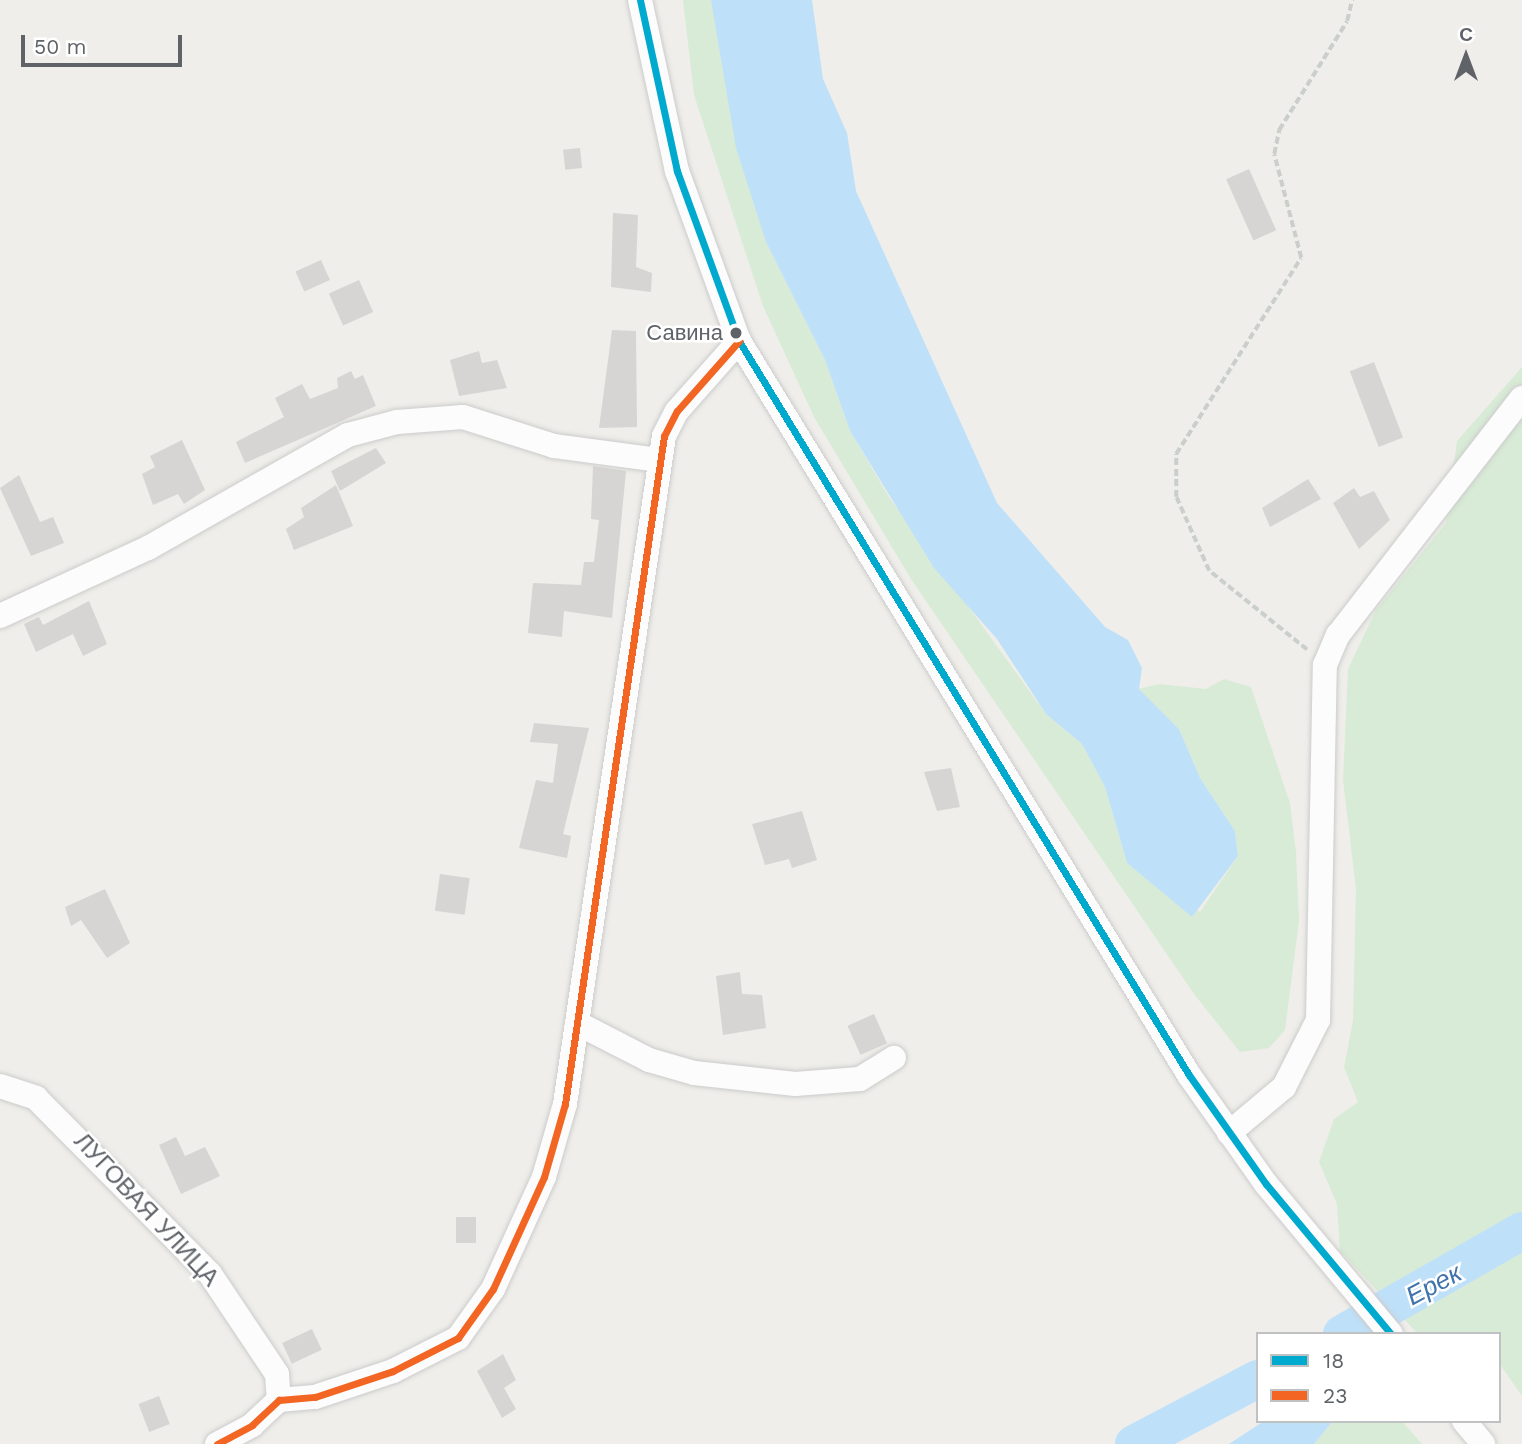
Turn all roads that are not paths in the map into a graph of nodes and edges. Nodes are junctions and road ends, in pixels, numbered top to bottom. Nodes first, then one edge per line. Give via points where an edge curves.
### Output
1 (640, 0) edge
2 (739, 341) junction
3 (1522, 398) edge
4 (659, 460) junction
5 (0, 616) edge
6 (579, 1024) junction
7 (894, 1058) dead end
8 (0, 1086) edge
9 (1229, 1133) junction
10 (1389, 1332) edge
11 (279, 1400) junction
12 (1466, 1423) edge
13 (217, 1444) edge
14 (1483, 1444) edge

1 - 2 street via 677,171
2 - 4 street via 677,411
2 - 9 street via 832,502
3 - 9 street via 1338,635 1325,665 1318,1020 1284,1087
4 - 5 street via 554,446 463,417 397,422 348,435 148,548
4 - 6 street
6 - 7 street via 649,1060 745,1079 795,1084 860,1079
6 - 11 street via 544,1177 493,1289 458,1338 393,1371 315,1397
8 - 11 street, ЛУГОВАЯ УЛИЦА via 36,1098 210,1274 277,1374
9 - 10 street via 1309,1239
11 - 13 street via 252,1425
12 - 14 street

